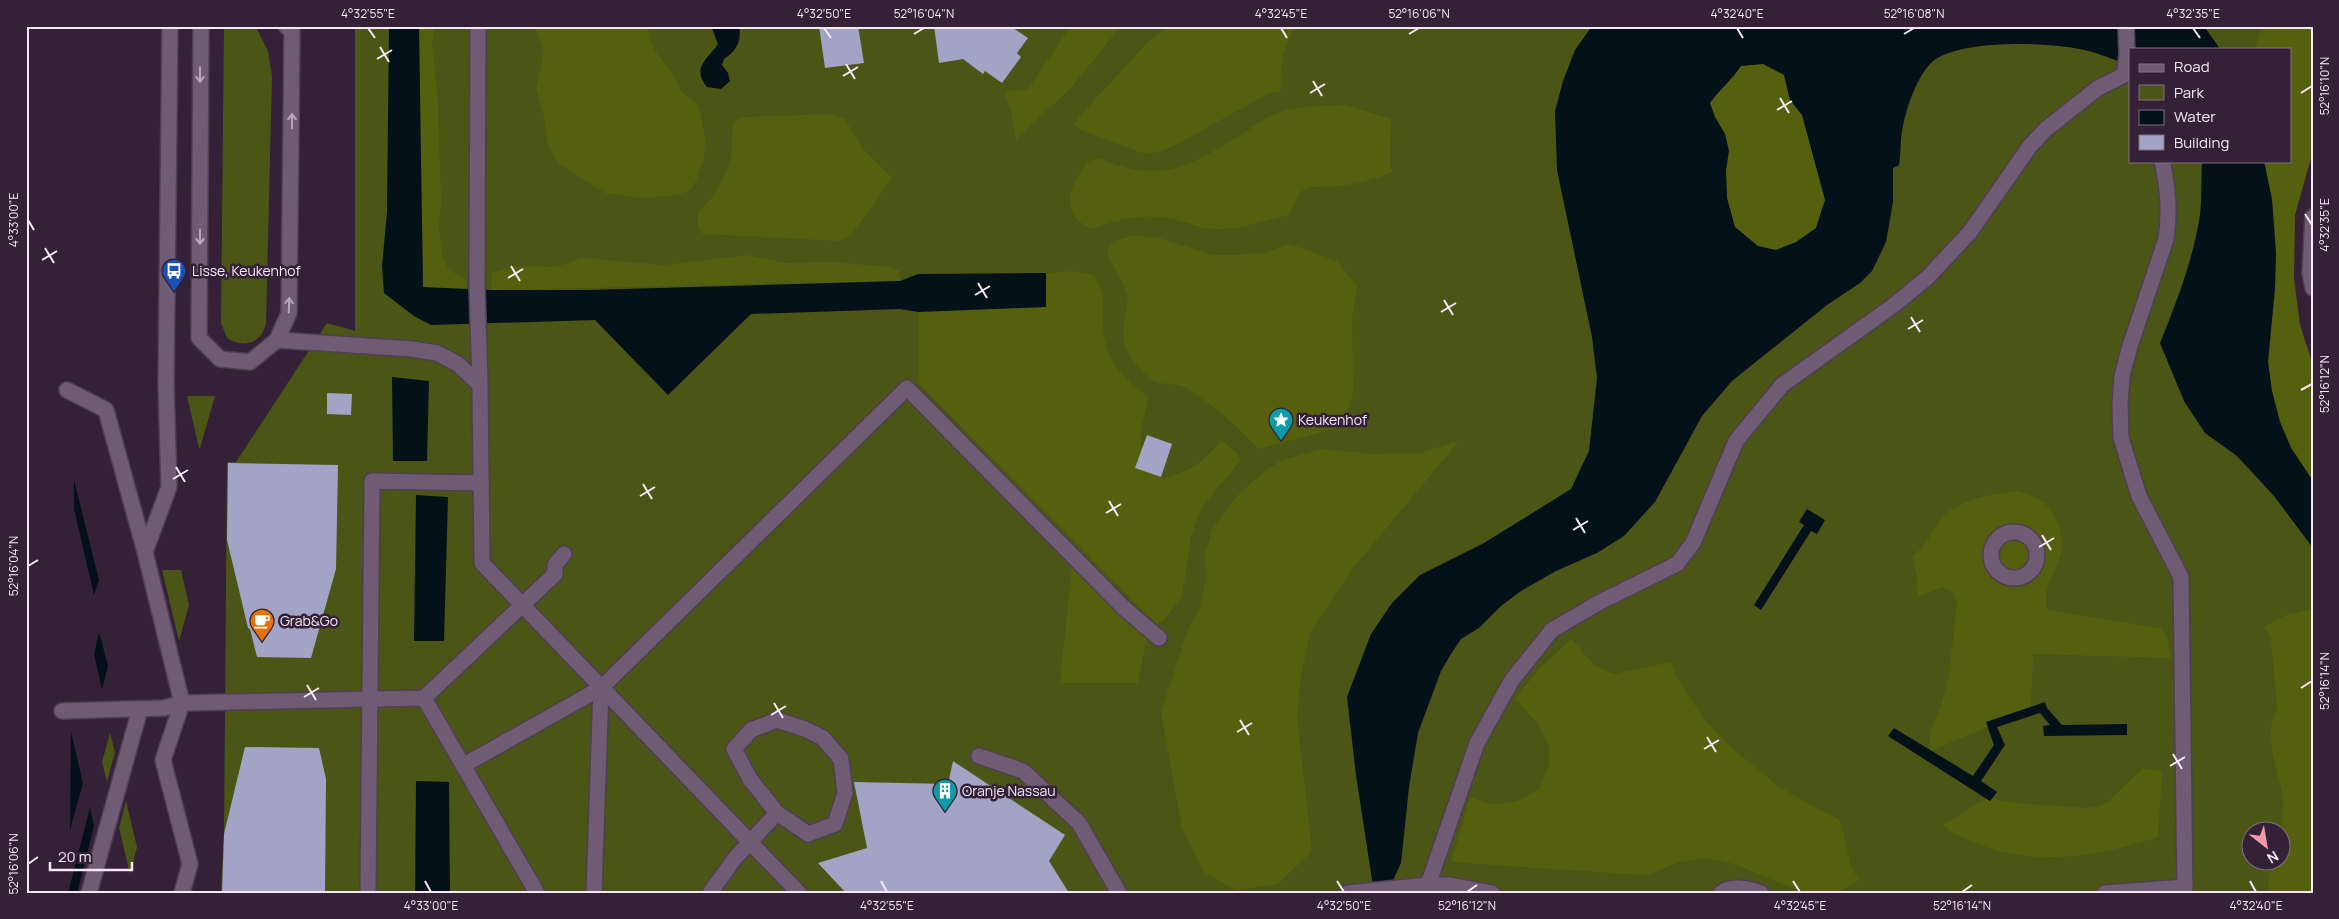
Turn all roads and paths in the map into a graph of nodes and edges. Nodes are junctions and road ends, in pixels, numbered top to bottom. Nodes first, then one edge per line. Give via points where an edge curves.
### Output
1 (170, 26) edge
2 (201, 26) edge
3 (286, 26) edge
4 (478, 26) edge
5 (2126, 26) edge
6 (2126, 76) edge
7 (2162, 162) edge
8 (2313, 216) edge
9 (2313, 288) edge
10 (277, 340) junction
11 (480, 385) junction
12 (67, 390) dead end
13 (481, 483) junction
14 (145, 552) junction
15 (564, 554) dead end
16 (523, 605) junction
17 (1159, 638) dead end
18 (601, 688) junction
19 (370, 698) junction
20 (424, 698) junction
21 (182, 704) junction
22 (140, 709) junction
23 (62, 710) dead end
24 (979, 756) dead end
25 (464, 765) junction
26 (777, 813) junction
27 (750, 842) junction
28 (1423, 886) junction
29 (2185, 890) edge
30 (1349, 892) edge
31 (89, 893) edge
32 (182, 893) edge
33 (368, 893) edge
34 (537, 893) edge
35 (594, 893) edge
36 (710, 893) edge
37 (799, 893) edge
38 (1119, 893) edge
39 (1492, 893) edge
40 (1721, 893) edge
41 (1761, 893) edge
42 (2105, 893) edge

1 - 14 street via 166,384 170,487
2 -> 10 street via 199,338 220,359 250,362
10 -> 3 street via 289,313 292,32
4 - 11 street
5 - 6 street
6 - 28 street via 2098,88 2076,103 2030,146 1970,232 1928,277 1881,315 1782,385 1736,441 1692,543 1677,564 1552,630 1512,680 1477,743
7 - 29 street via 2168,197 2166,239 2122,376 2121,438 2136,487 2181,577
8 - 9 street via 2310,273
10 - 11 street via 437,353 458,364
11 - 13 street
12 - 14 street via 106,410
13 - 16 street via 482,564
13 - 19 street via 372,481
14 - 21 street
15 - 16 street via 555,565 555,574
16 - 18 street
16 - 20 street
17 - 18 street via 1124,608 907,388
18 - 25 street
18 - 27 street
18 - 35 street
19 - 20 street
19 - 21 street
19 - 33 street
20 - 25 street
21 - 22 street
21 - 32 street via 163,760 190,864
22 - 23 street
22 - 31 street
24 - 38 street via 1023,771 1079,823
25 - 34 street
26 - 26 street via 808,834 835,824 845,793 841,759 823,738 777,720 751,730 734,749 750,779
26 - 27 street
27 - 36 street
27 - 37 street
28 - 30 street
28 - 39 street via 1448,885
29 - 42 street
40 - 41 street via 1750,888

